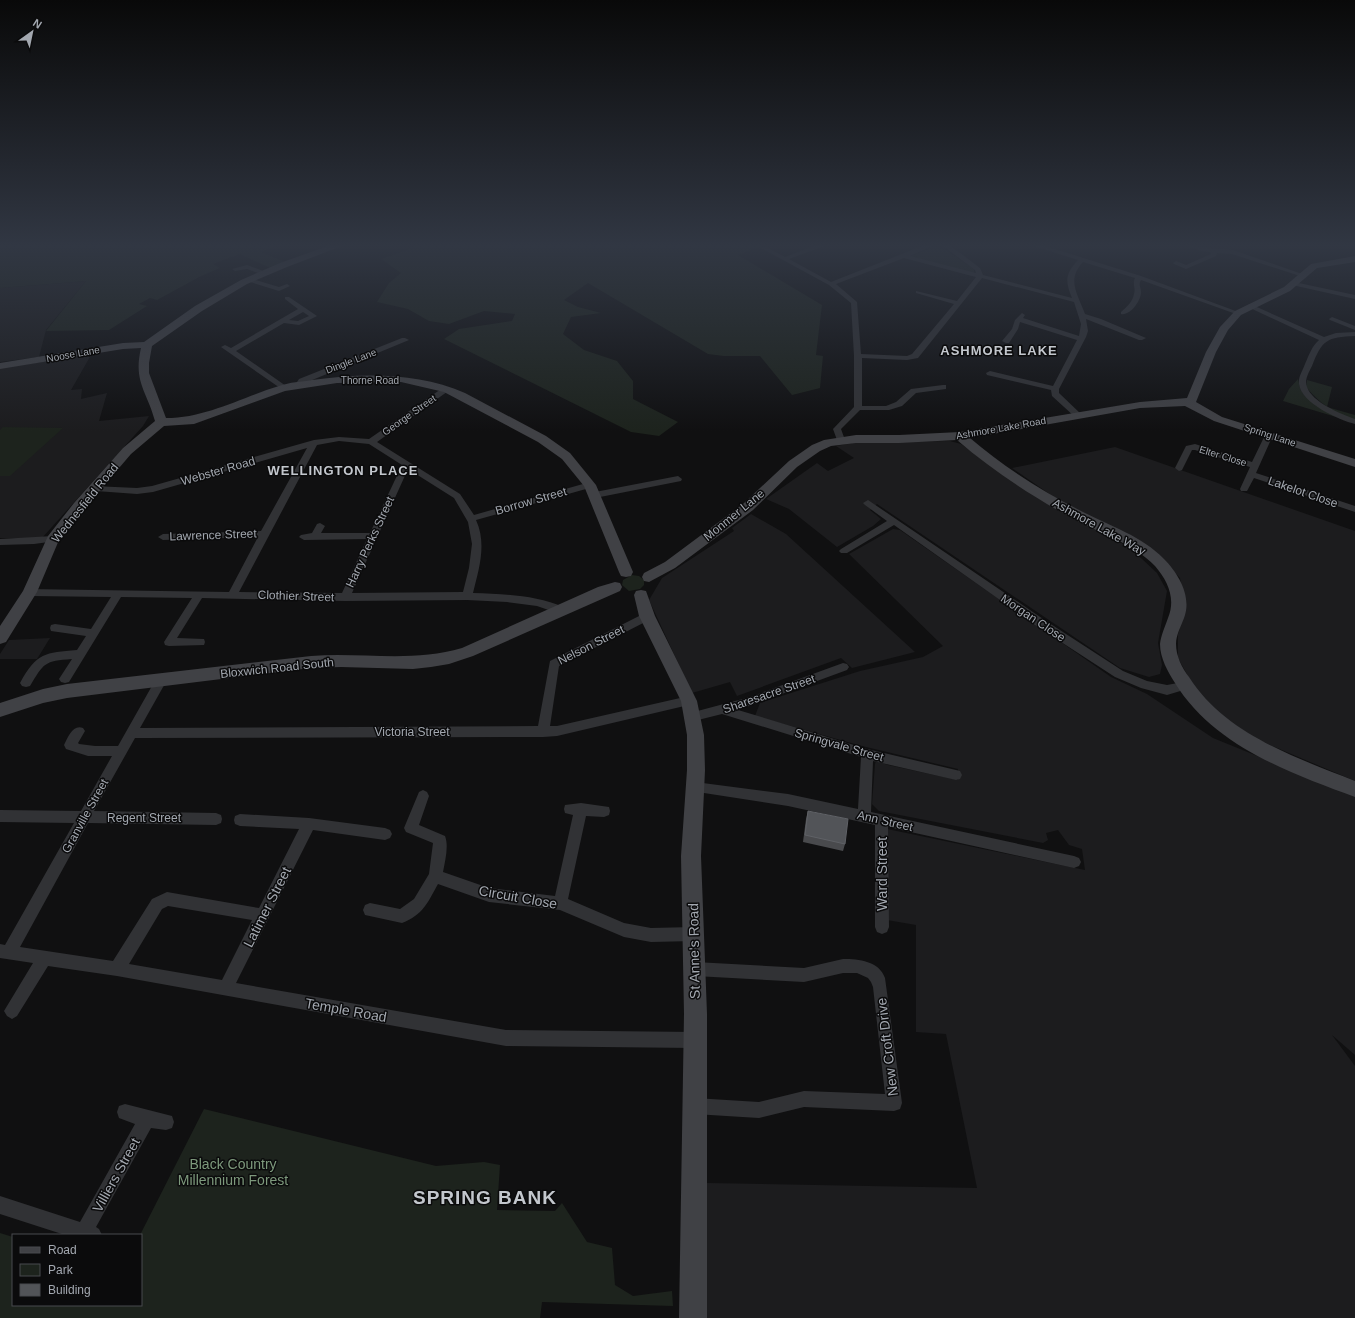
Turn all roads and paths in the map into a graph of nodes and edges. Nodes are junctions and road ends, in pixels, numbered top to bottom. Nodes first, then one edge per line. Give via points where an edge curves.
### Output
1 (200, 308) edge
2 (854, 308) edge
3 (954, 308) edge
4 (1080, 308) edge
5 (1130, 308) edge
6 (1223, 308) edge
7 (1247, 308) edge
8 (1253, 308) edge
9 (303, 309) joint
10 (1123, 313) dead end
11 (1238, 313) junction
12 (1084, 316) junction
13 (1332, 319) dead end
14 (282, 322) junction
15 (1355, 328) edge
16 (1355, 334) edge
17 (1142, 338) dead end
18 (1081, 339) junction
19 (1323, 339) junction
20 (406, 340) dead end
21 (1006, 341) dead end
22 (147, 345) junction
23 (858, 356) junction
24 (994, 363) dead end
25 (0, 366) edge
26 (334, 368) junction
27 (337, 380) junction
28 (299, 385) junction
29 (943, 387) dead end
30 (283, 388) junction
31 (446, 389) junction
32 (1055, 389) junction
33 (1187, 402) junction
34 (858, 408) junction
35 (1078, 415) junction
36 (161, 422) junction
37 (1355, 422) edge
38 (1269, 435) junction
39 (960, 436) junction
40 (841, 440) junction
41 (314, 442) junction
42 (371, 442) junction
43 (816, 448) joint
44 (1355, 463) edge
45 (406, 465) junction
46 (1256, 466) junction
47 (1179, 468) dead end
48 (1251, 474) junction
49 (678, 479) dead end
50 (96, 488) junction
51 (1244, 489) dead end
52 (592, 490) junction
53 (868, 503) dead end
54 (1355, 509) edge
55 (472, 518) junction
56 (894, 521) junction
57 (320, 526) dead end
58 (264, 534) junction
59 (304, 536) dead end
60 (315, 536) junction
61 (373, 536) junction
62 (163, 537) dead end
63 (53, 539) junction
64 (0, 542) edge
65 (844, 551) dead end
66 (626, 572) junction
67 (645, 586) junction
68 (615, 587) junction
69 (30, 592) junction
70 (118, 594) junction
71 (200, 594) junction
72 (233, 594) junction
73 (467, 596) junction
74 (345, 597) junction
75 (560, 610) junction
76 (647, 616) junction
77 (55, 628) dead end
78 (94, 633) junction
79 (0, 638) edge
80 (200, 642) dead end
81 (80, 654) junction
82 (842, 667) dead end
83 (65, 679) dead end
84 (161, 680) junction
85 (26, 683) dead end
86 (1183, 686) junction
87 (691, 708) junction
88 (0, 710) edge
89 (724, 710) junction
90 (78, 731) dead end
91 (543, 732) junction
92 (132, 733) junction
93 (121, 751) junction
94 (868, 754) junction
95 (956, 775) dead end
96 (695, 787) junction
97 (1355, 789) edge
98 (423, 796) dead end
99 (604, 811) dead end
100 (864, 815) junction
101 (0, 816) edge
102 (84, 818) junction
103 (216, 819) dead end
104 (240, 820) dead end
105 (882, 821) junction
106 (309, 824) junction
107 (386, 834) dead end
108 (1074, 862) dead end
109 (435, 876) junction
110 (560, 903) junction
111 (370, 910) dead end
112 (262, 915) junction
113 (882, 927) dead end
114 (694, 934) junction
115 (4, 952) edge
116 (44, 959) junction
117 (117, 969) junction
118 (695, 969) junction
119 (225, 989) junction
120 (12, 1011) dead end
121 (695, 1040) junction
122 (694, 1106) junction
123 (125, 1112) dead end
124 (147, 1119) junction
125 (166, 1122) dead end
126 (0, 1205) edge
127 (89, 1233) edge
128 (693, 1318) edge

1 - 22 street
2 - 23 street
3 - 23 street via 915,356
4 - 12 street
5 - 10 street
6 - 11 street
7 - 11 street
8 - 19 street
9 - 14 street
9 - 14 street via 314,316 299,323
11 - 33 street via 1224,328 1214,346 1195,396
12 - 17 street
12 - 18 street
13 - 15 street
14 - 30 street via 228,349
16 - 19 street
18 - 21 street via 1021,317
18 - 32 street
19 - 37 street via 1314,350 1302,380 1303,386 1309,396 1320,404 1338,416
20 - 26 street, Dingle Lane
22 - 25 street, Noose Lane via 123,346
22 - 36 street via 143,364 144,374
23 - 34 street
24 - 32 street via 990,376 1011,377
26 - 27 street
26 - 28 street, Dingle Lane via 302,381
27 - 28 street, Thorne Road
27 - 31 street, Thorne Road via 401,379
28 - 30 street, Thorne Road
29 - 34 street via 914,391 899,404 886,408
30 - 36 street, Thorne Road via 194,420
31 - 42 street, George Street
31 - 52 street, Thorne Road via 542,439 566,456
32 - 35 street via 1055,394
33 - 35 street, Ashmore Lake Road via 1140,405
33 - 38 street, Spring Lane via 1218,419
34 - 40 street via 838,429
35 - 39 street, Ashmore Lake Road
36 - 50 street, Wednesfield Road via 127,451
38 - 44 street, Spring Lane
38 - 46 street
39 - 40 street, Ashmore Lake Road
39 - 86 street, Ashmore Lake Way via 980,454 1050,500 1143,550 1167,570 1174,582 1179,600 1168,645
40 - 43 street, Ashmore Lake Road
41 - 42 street, Webster Road via 339,439
41 - 50 street, Webster Road via 153,489 137,491
41 - 58 street, Lawrence Street
42 - 45 street, Webster Road
43 - 67 street, Monmer Lane via 776,480 748,507 670,564
45 - 55 street, Webster Road via 457,496
45 - 61 street, Harry Perks Street
46 - 47 street, Elter Close via 1195,447 1189,448
46 - 48 street
48 - 51 street
48 - 54 street, Lakelot Close
49 - 52 street
50 - 63 street, Wednesfield Road
52 - 55 street, Borrow Street
52 - 66 street, Thorne Road
53 - 56 street, Morgan Close
55 - 73 street, Webster Road via 477,538 476,557
56 - 65 street
56 - 86 street, Morgan Close via 1119,674 1145,685 1167,690
57 - 60 street
58 - 62 street, Lawrence Street
58 - 72 street, Lawrence Street
59 - 60 street
60 - 61 street
61 - 74 street, Harry Perks Street
63 - 64 street
63 - 69 street, Wednesfield Road
66 - 67 street via 637,571
66 - 68 street via 617,579
67 - 68 street via 626,596
67 - 76 street, St Anne's Road
68 - 75 street, Bloxwich Road South
69 - 70 street, Clothier Street
69 - 79 street, Wednesfield Road
70 - 71 street, Clothier Street
70 - 78 street
71 - 72 street, Clothier Street
71 - 80 street via 169,642
72 - 74 street, Clothier Street
73 - 74 street, Clothier Street
73 - 75 street, Clothier Street via 537,602 549,604
75 - 84 street, Bloxwich Road South via 467,652 436,662 324,661
76 - 87 street, St Anne's Road
76 - 91 street, Nelson Street via 554,664
77 - 78 street
78 - 81 street
81 - 83 street
81 - 85 street via 43,660
82 - 89 street, Sharesacre Street via 774,694
84 - 88 street, Bloxwich Road South via 62,692
84 - 92 street, Granville Street
86 - 97 street, Ashmore Lake Way via 1219,722 1248,742 1265,752
87 - 89 street, Sharesacre Street
87 - 91 street, Victoria Street
87 - 96 street, St Anne's Road via 696,731
89 - 94 street, Springvale Street
90 - 93 street via 70,745 74,748
91 - 92 street, Victoria Street
92 - 93 street, Granville Street
93 - 102 street, Granville Street
94 - 95 street, Springvale Street
94 - 100 street
96 - 100 street, Ann Street via 788,800
96 - 114 street, St Anne's Road via 691,840
98 - 109 street via 411,828 440,840
99 - 110 street via 576,809
100 - 105 street, Ann Street
101 - 102 street, Regent Street
102 - 103 street, Regent Street
102 - 115 street, Granville Street
104 - 106 street
105 - 108 street, Ann Street
105 - 113 street, Ward Street
106 - 107 street
106 - 112 street, Latimer Street
109 - 110 street, Circuit Close via 489,895
109 - 111 street via 419,904 402,916
110 - 114 street, Circuit Close via 624,930 651,935
112 - 117 street via 167,899 161,901
112 - 119 street, Latimer Street
114 - 118 street, St Anne's Road
115 - 116 street, Temple Road
116 - 117 street, Temple Road
116 - 120 street
117 - 119 street, Temple Road
118 - 121 street, St Anne's Road
118 - 122 street, New Croft Drive via 804,975 843,966 856,966 873,972 880,987 894,1104 804,1099 759,1110
119 - 121 street, Temple Road via 506,1038
121 - 122 street, St Anne's Road
122 - 128 street, St Anne's Road
123 - 124 street
124 - 125 street
124 - 127 street, Villiers Street
126 - 127 street, Villiers Street

